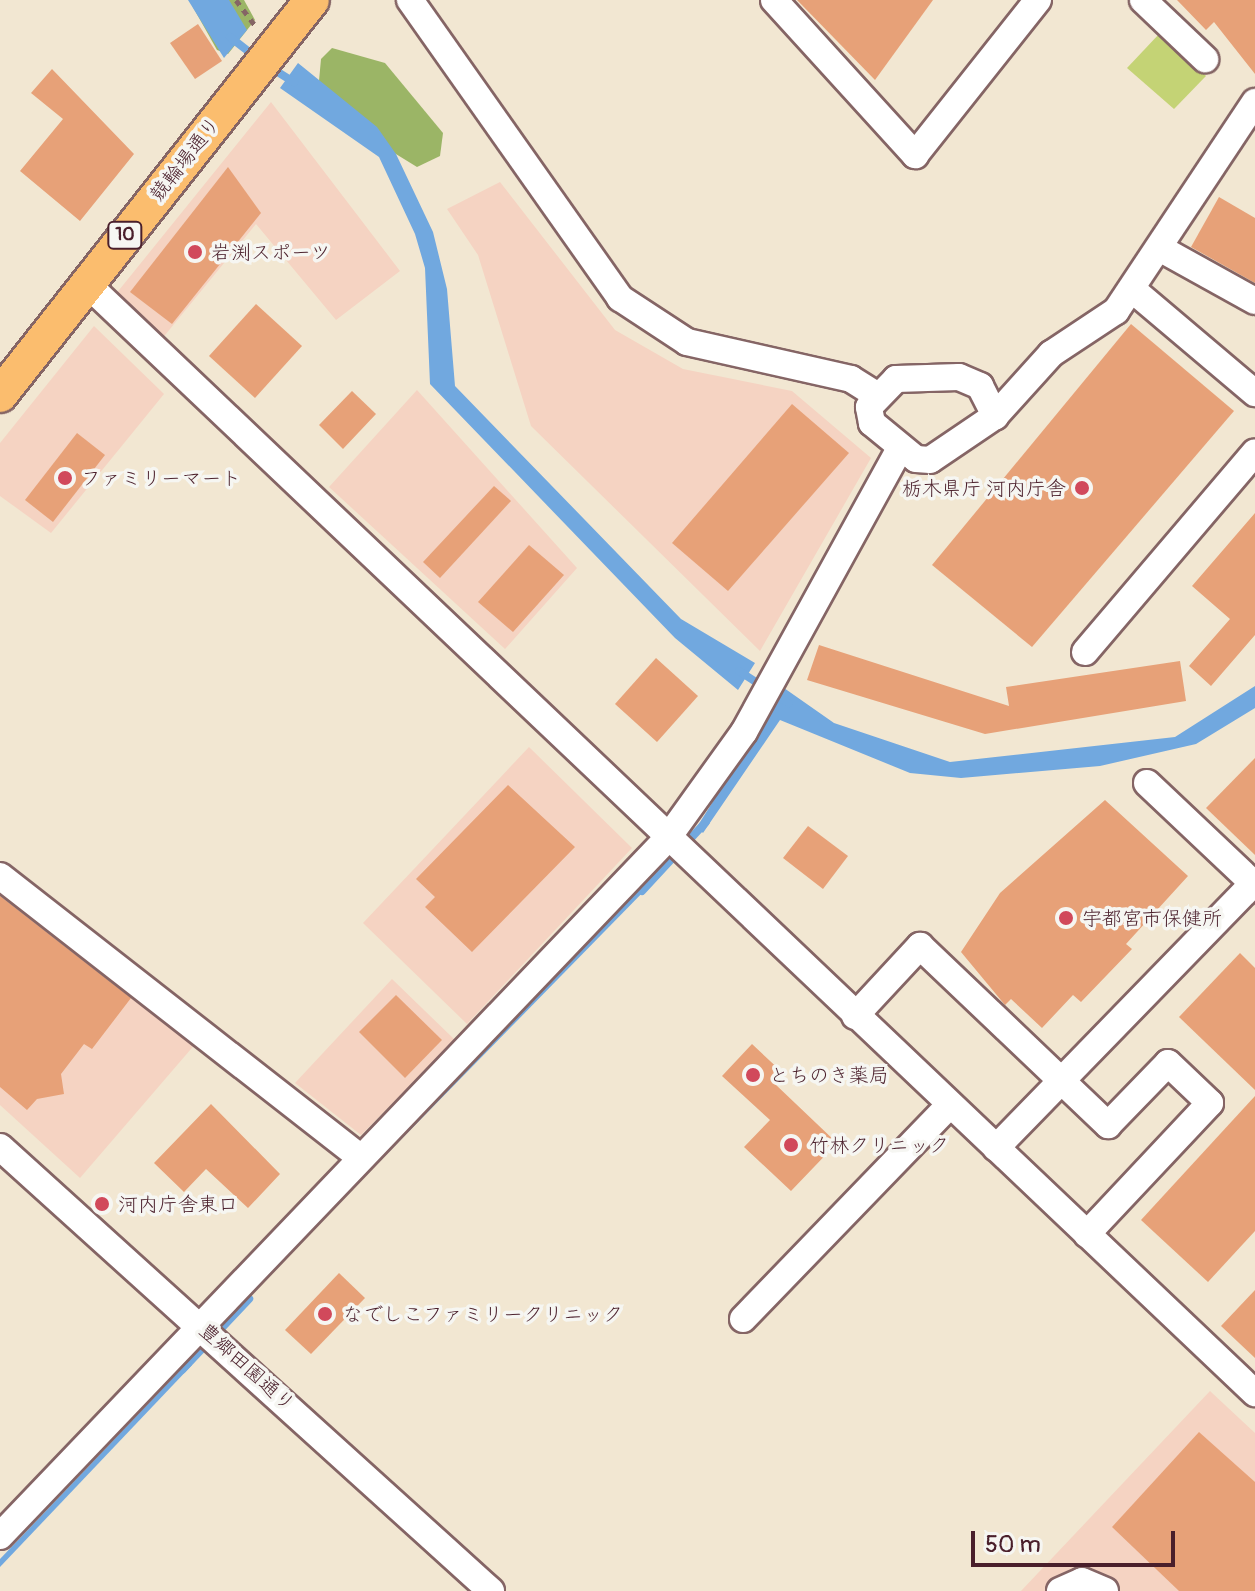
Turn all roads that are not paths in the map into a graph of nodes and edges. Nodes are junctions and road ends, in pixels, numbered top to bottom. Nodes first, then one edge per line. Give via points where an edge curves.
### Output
1 (312, 0) edge
2 (410, 0) edge
3 (774, 0) edge
4 (1038, 0) edge
5 (1143, 0) edge
6 (1205, 59) dead end
7 (1255, 102) edge
8 (1161, 249) junction
9 (87, 284) junction
10 (1133, 290) junction
11 (1255, 301) edge
12 (1255, 393) edge
13 (0, 395) edge
14 (877, 395) junction
15 (995, 416) junction
16 (901, 447) junction
17 (1255, 452) edge
18 (1085, 652) dead end
19 (1147, 783) dead end
20 (667, 839) junction
21 (0, 876) edge
22 (1254, 884) edge
23 (855, 1016) junction
24 (1061, 1082) junction
25 (950, 1105) junction
26 (0, 1147) edge
27 (996, 1148) junction
28 (360, 1157) junction
29 (1087, 1234) junction
30 (743, 1319) dead end
31 (200, 1324) junction
32 (1255, 1393) edge
33 (0, 1536) edge
34 (1062, 1589) edge
35 (491, 1591) edge
36 (1105, 1591) edge

1 - 9 main road, 競輪場通り / 10 via 272,29 250,76
2 - 14 street via 620,298 687,342 851,379
3 - 4 street via 915,155
5 - 6 street
7 - 8 street
8 - 10 street
8 - 11 street
9 - 13 main road, 競輪場通り / 10
9 - 20 street
10 - 12 street
10 - 15 street via 1116,311 1051,354
14 - 15 street via 896,379 959,377 980,386
14 - 16 street via 872,423
15 - 16 street via 930,460
16 - 20 street via 744,732
17 - 18 street
19 - 22 street
20 - 23 street
20 - 28 street
21 - 28 street
22 - 24 street
23 - 24 street via 920,946
23 - 25 street
24 - 27 street
24 - 29 street via 1108,1125 1168,1063 1210,1103
25 - 27 street
25 - 30 street
26 - 31 street, 豊郷田園通り
27 - 29 street
28 - 31 street
29 - 32 street
31 - 33 street
31 - 35 street, 豊郷田園通り
34 - 36 street via 1082,1581

